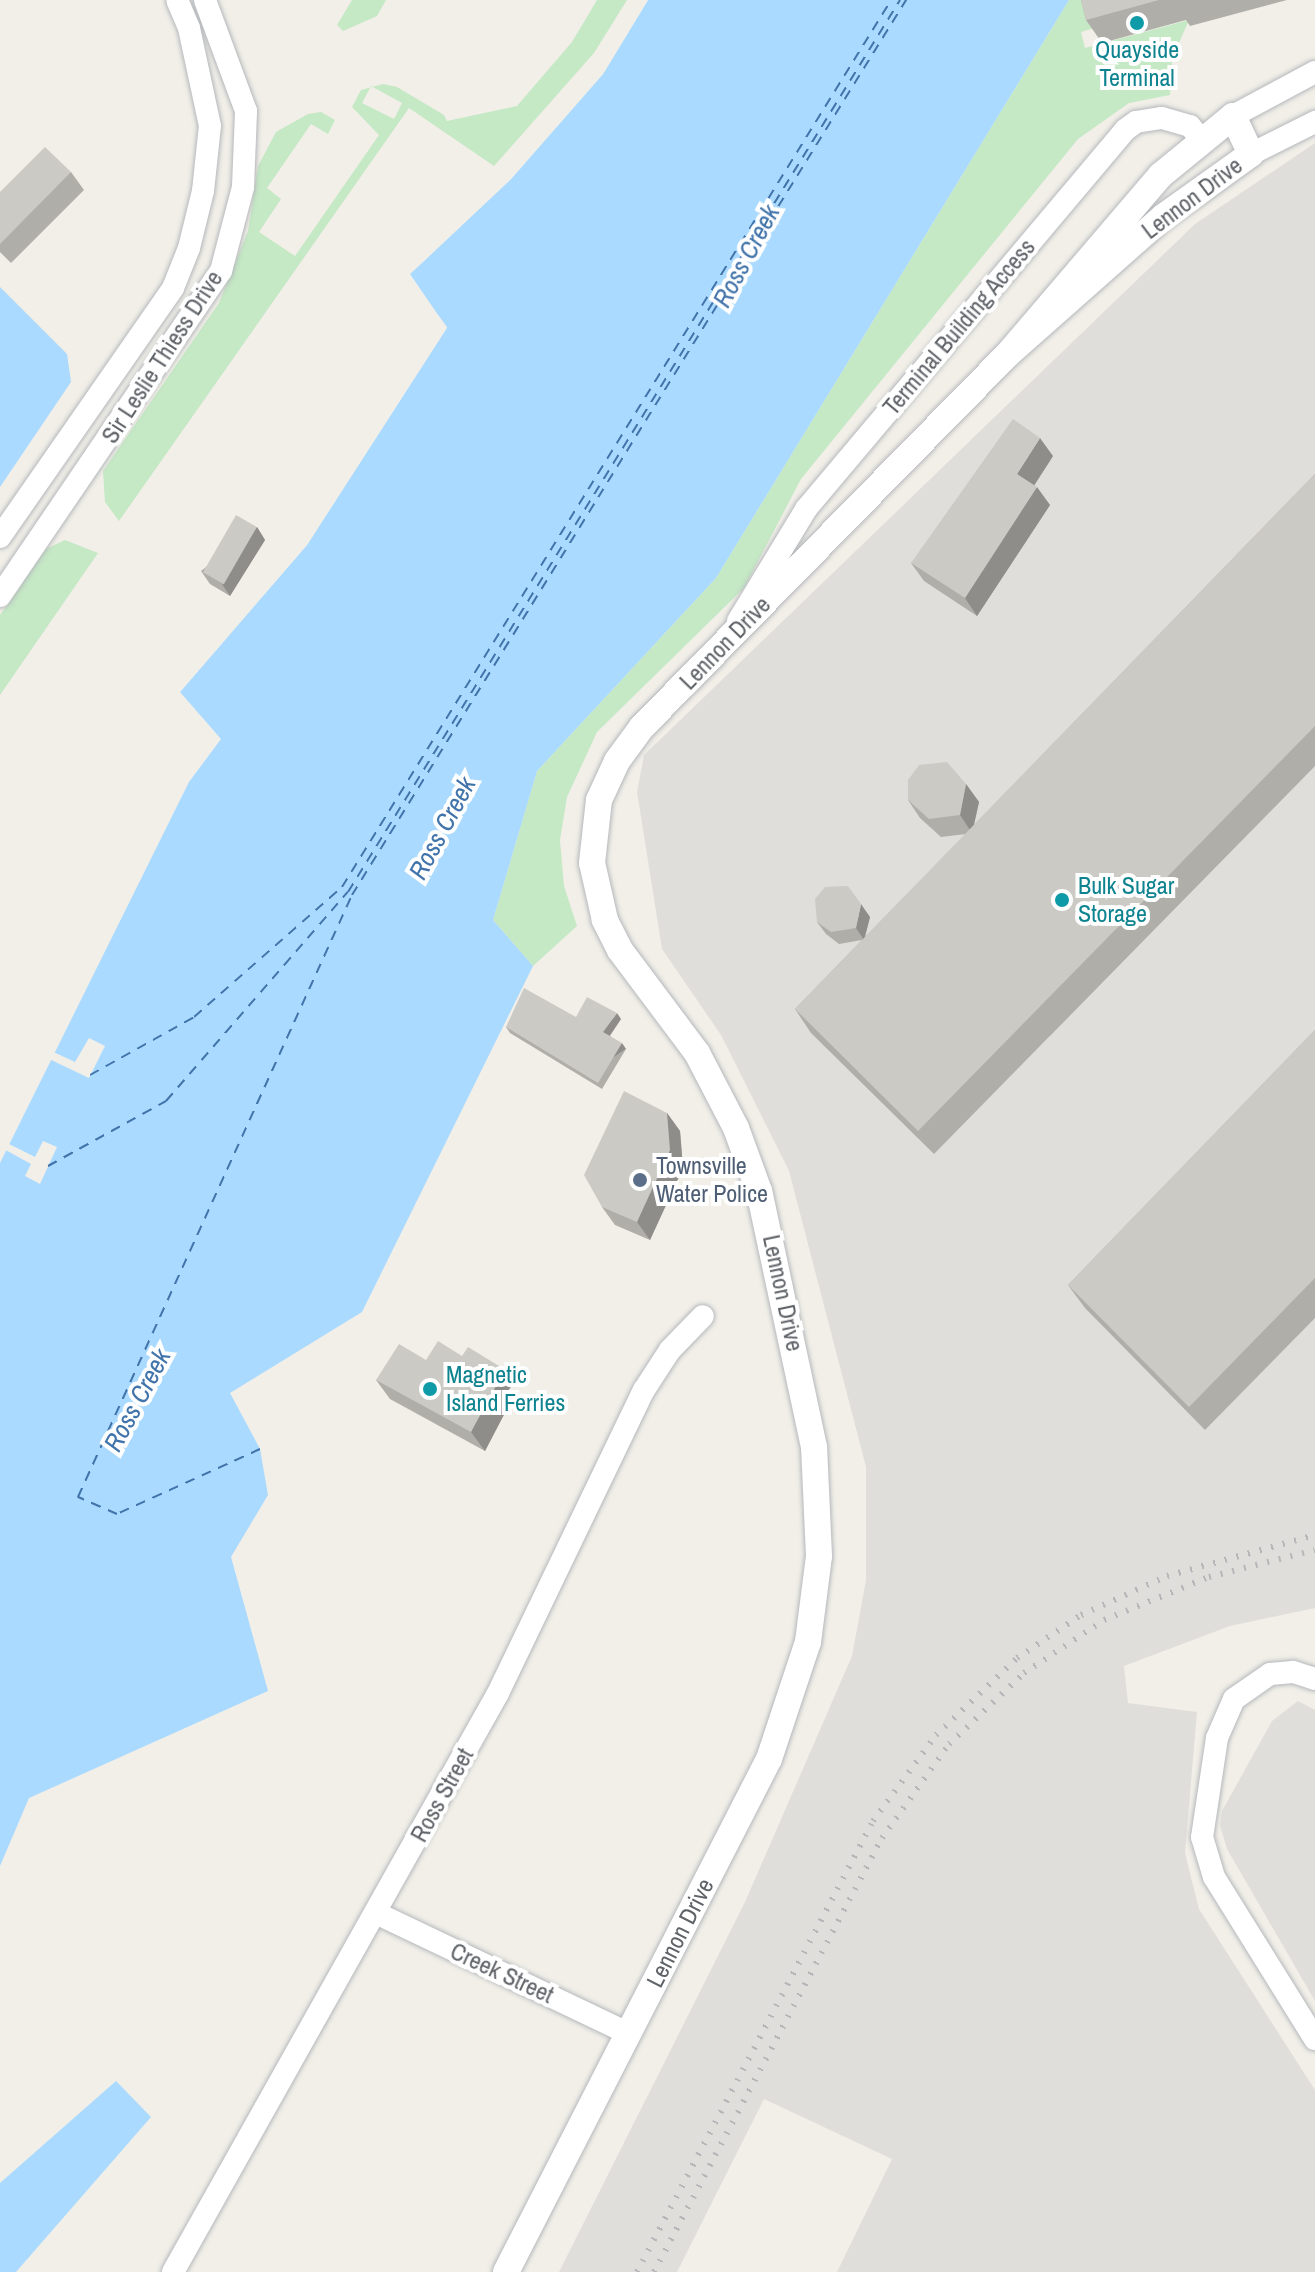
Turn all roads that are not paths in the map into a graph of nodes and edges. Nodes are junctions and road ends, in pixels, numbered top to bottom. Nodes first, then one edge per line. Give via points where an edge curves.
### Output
1 (177, 0) edge
2 (205, 0) edge
3 (1315, 72) edge
4 (1233, 116) junction
5 (1315, 122) edge
6 (1201, 139) junction
7 (1251, 154) junction
8 (1207, 182) junction
9 (1008, 354) junction
10 (0, 537) edge
11 (0, 596) edge
12 (728, 640) junction
13 (703, 1316) dead end
14 (1315, 1679) edge
15 (376, 1913) junction
16 (628, 2033) junction
17 (1315, 2039) edge
18 (173, 2272) edge
19 (506, 2272) edge

1 - 10 street, Sir Leslie Thiess Drive via 189,28 210,126 203,191 189,248 173,288
2 - 11 street, Sir Leslie Thiess Drive via 246,111 243,187 221,271
3 - 4 street, Lennon Drive
4 - 6 street, Lennon Drive
4 - 7 street
5 - 7 street, Lennon Drive
6 - 8 street via 1209,158
6 - 9 street, Lennon Drive via 1161,175
6 - 12 street, Terminal Building Access via 1190,126 1162,118 1136,122 1125,130 806,509
7 - 8 street, Lennon Drive
8 - 9 street, Lennon Drive
9 - 12 street, Lennon Drive
12 - 16 street, Lennon Drive via 642,727 617,761 599,800 592,863 612,936 697,1053 736,1128 759,1191 814,1447 819,1556 808,1642 783,1725
13 - 15 street, Ross Street via 670,1350 644,1390 498,1693
14 - 17 street via 1293,1672 1270,1674 1234,1699 1217,1738 1202,1837 1214,1877
15 - 16 street, Creek Street
15 - 18 street, Ross Street
16 - 19 street, Lennon Drive

